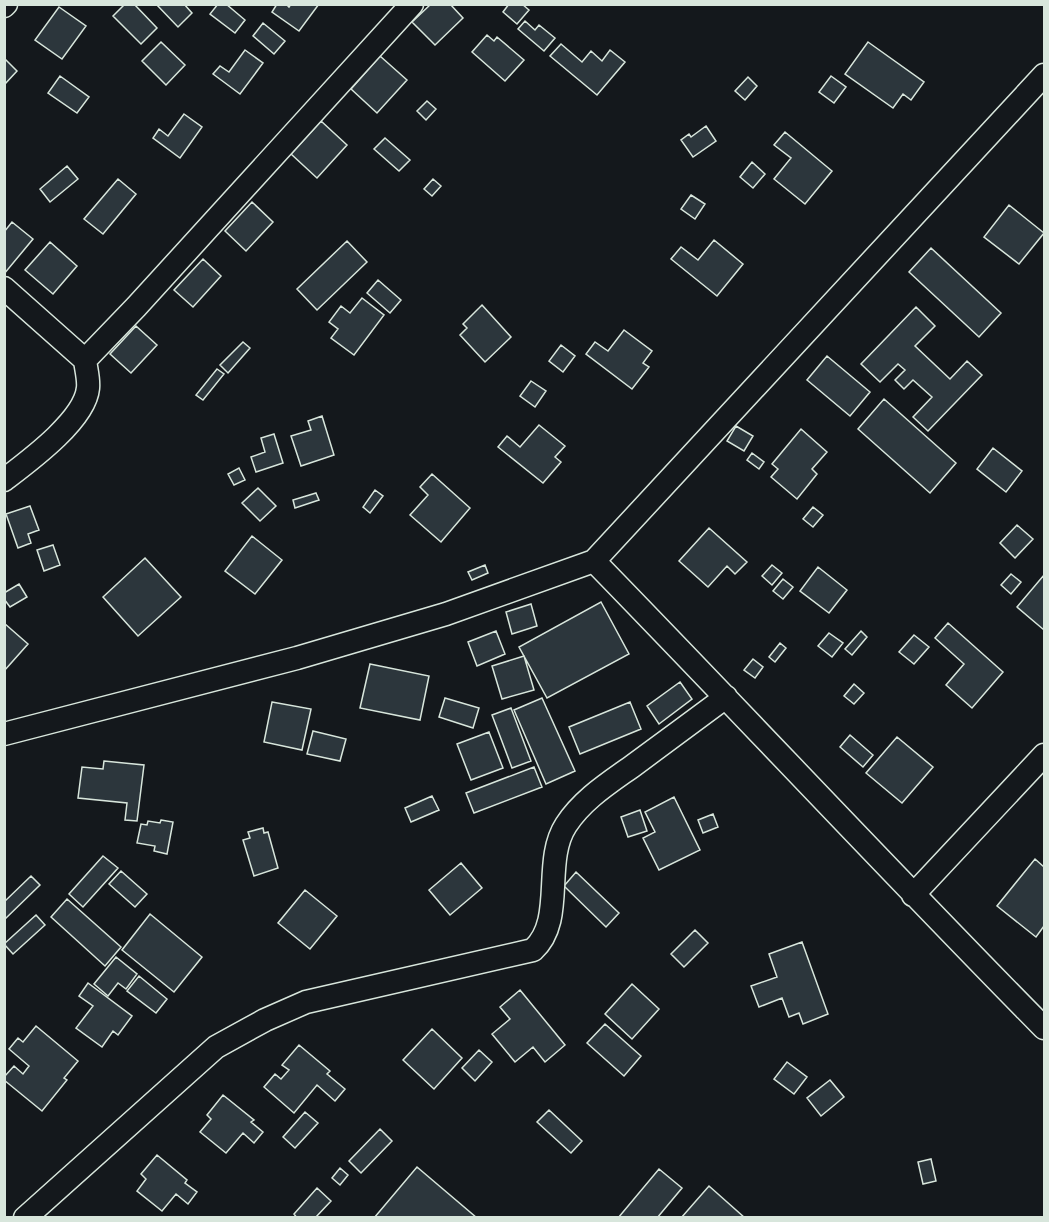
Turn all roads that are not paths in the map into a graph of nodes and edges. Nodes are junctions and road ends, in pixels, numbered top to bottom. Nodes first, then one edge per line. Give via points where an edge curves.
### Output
1 (412, 4) edge
2 (1044, 75) edge
3 (4, 288) edge
4 (85, 360) junction
5 (4, 480) edge
6 (594, 561) junction
7 (726, 697) junction
8 (4, 734) edge
9 (1044, 755) edge
10 (913, 895) junction
11 (1044, 1028) edge
12 (25, 1218) edge

1 - 4 street
2 - 6 street
3 - 4 street
4 - 5 street via 88,389 81,411 40,453
6 - 7 street
6 - 8 street via 446,614 297,658
7 - 10 street
7 - 12 street via 587,800 565,826 555,854 549,929 533,950 306,1002 265,1020 216,1047
9 - 10 street
10 - 11 street

